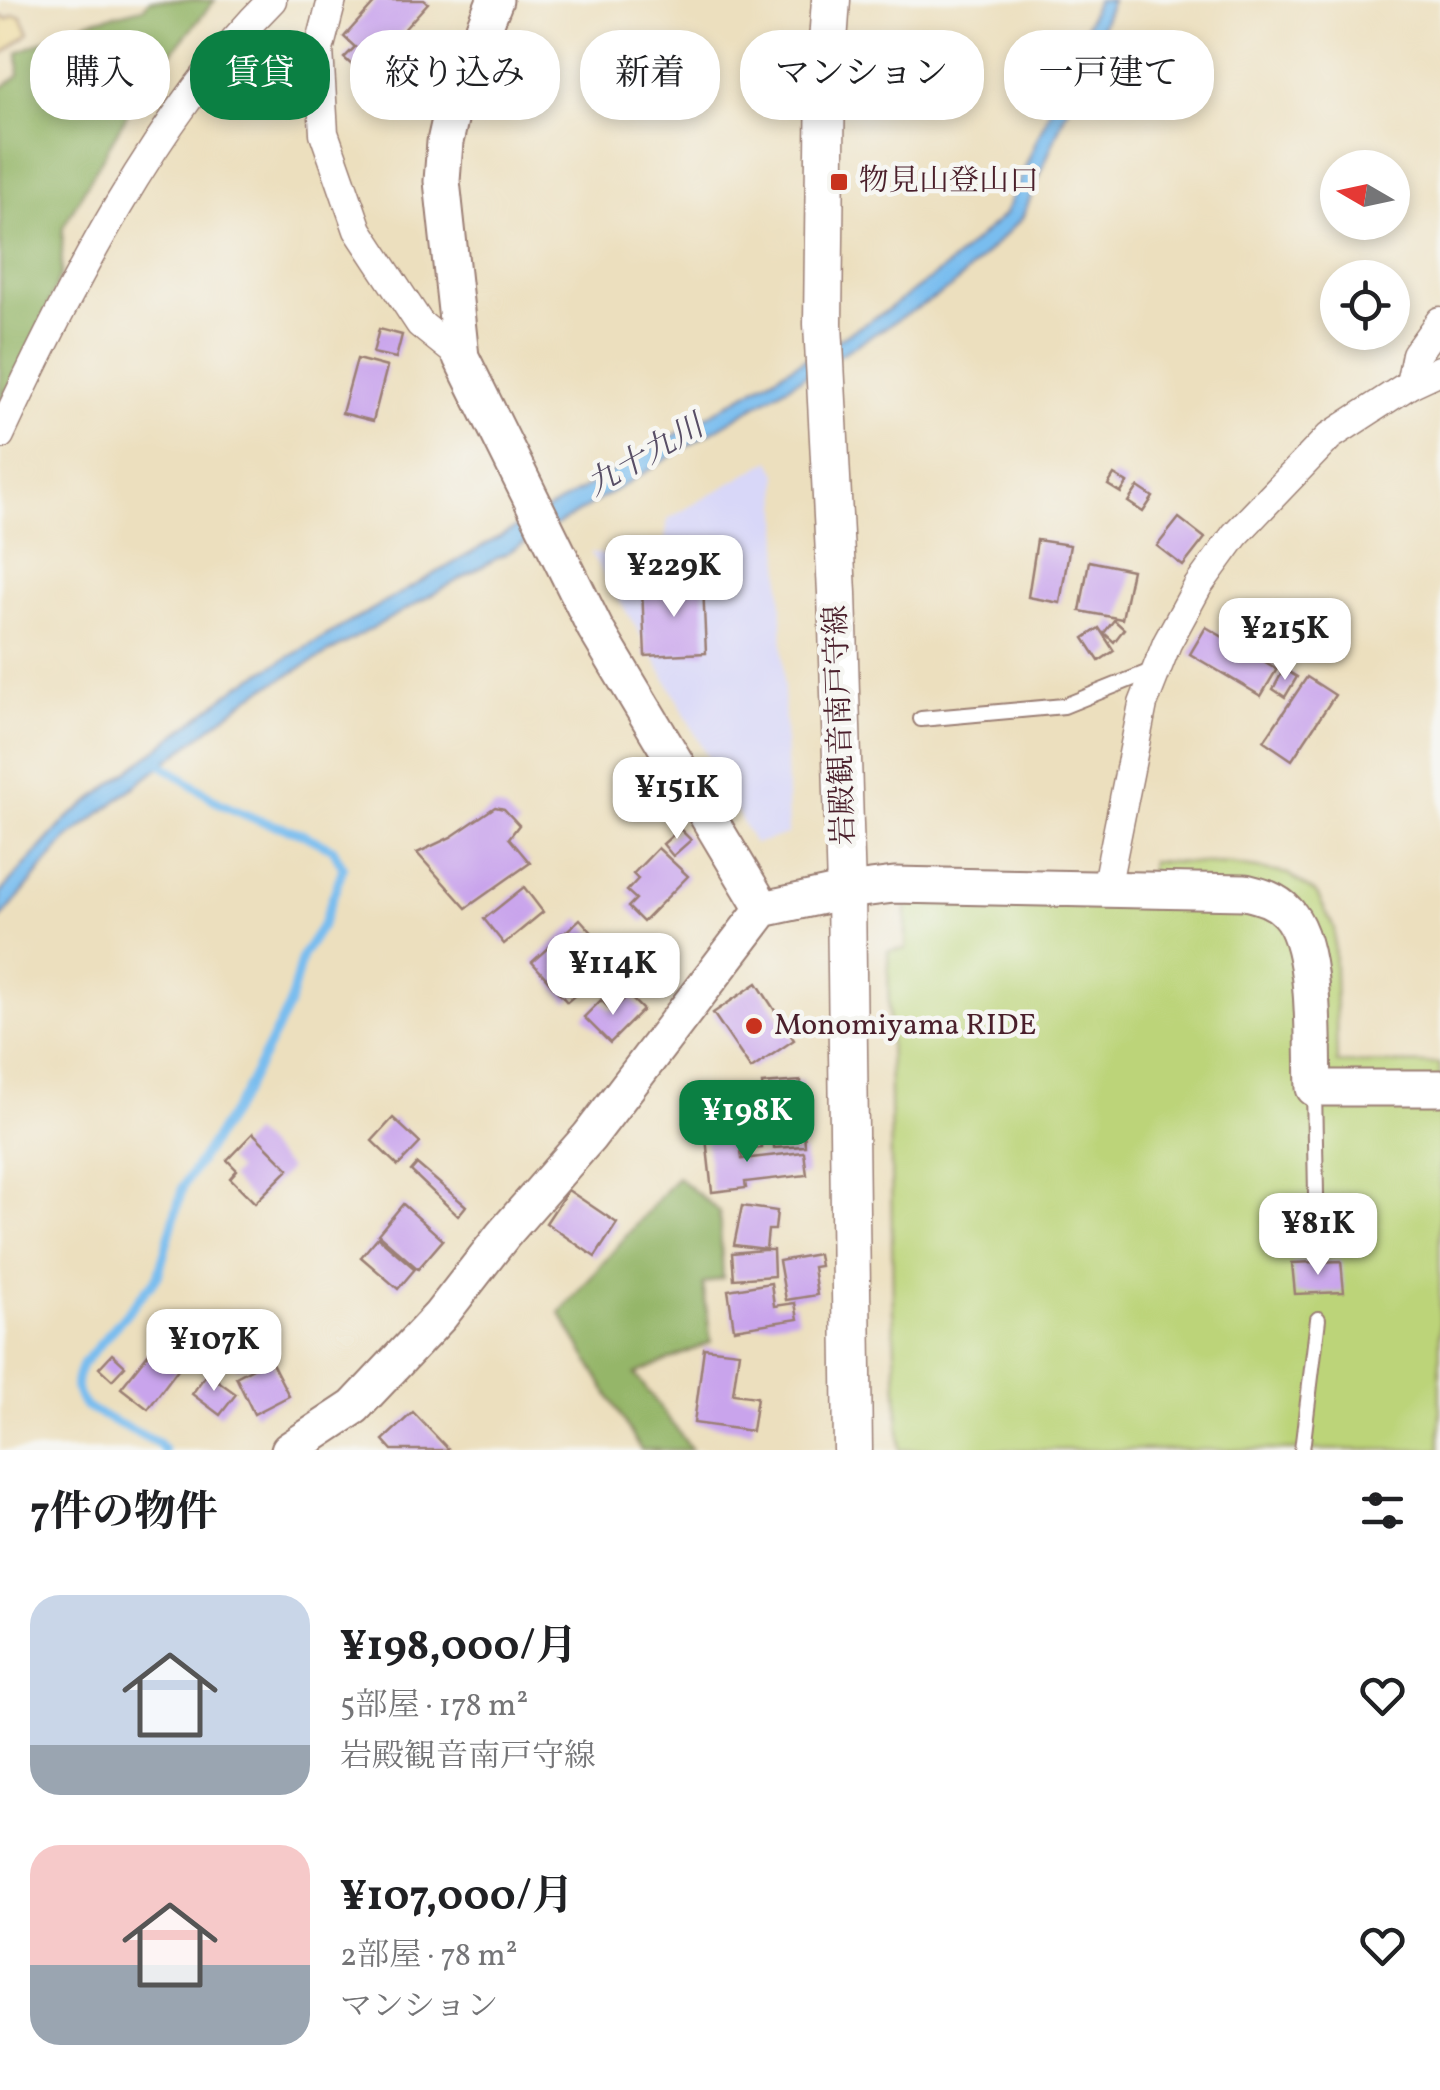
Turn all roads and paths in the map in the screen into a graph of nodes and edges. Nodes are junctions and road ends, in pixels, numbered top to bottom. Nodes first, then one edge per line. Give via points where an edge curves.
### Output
1 (272, 0) edge
2 (332, 0) edge
3 (495, 0) edge
4 (831, 0) edge
5 (1440, 321) edge
6 (462, 357) junction
7 (1440, 370) edge
8 (1410, 384) junction
9 (0, 435) edge
10 (1156, 669) junction
11 (921, 718) dead end
12 (1106, 889) junction
13 (846, 891) junction
14 (763, 909) junction
15 (1314, 1088) junction
16 (1440, 1088) edge
17 (1317, 1248) dead end
18 (1318, 1319) dead end
19 (288, 1450) edge
20 (854, 1450) edge
21 (1302, 1450) edge

1 - 9 street via 151,154 46,336
2 - 6 street via 319,50 324,133 358,230 420,324
3 - 6 street via 445,142 442,181
4 - 13 main road, 岩殿観音南戸守線 via 823,324
5 - 8 street via 1416,354
6 - 14 street via 596,628
7 - 8 street
8 - 10 street via 1330,436 1235,534 1198,586
10 - 11 lane via 1064,706
10 - 12 street
12 - 13 street via 894,885
12 - 15 street via 1245,892 1270,898 1290,914 1305,948
13 - 14 street
13 - 20 main road, 岩殿観音南戸守線
14 - 19 street via 590,1137 440,1316 354,1407
15 - 16 street
15 - 17 lane
18 - 21 lane

